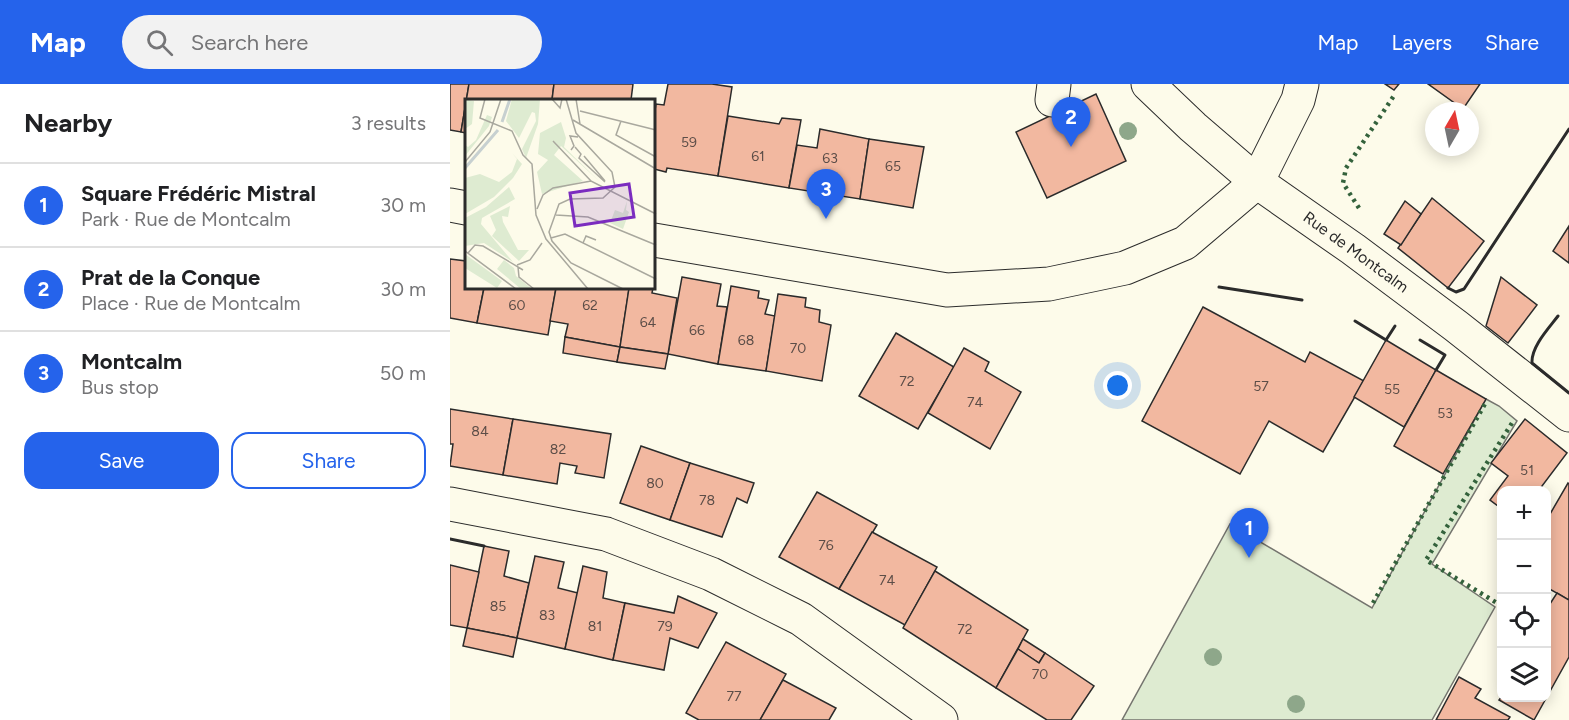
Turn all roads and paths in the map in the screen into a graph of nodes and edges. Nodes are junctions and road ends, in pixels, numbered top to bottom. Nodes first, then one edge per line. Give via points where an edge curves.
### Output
1 (1148, 84) edge
2 (1302, 84) edge
3 (1257, 182) junction
4 (450, 205) edge
5 (465, 208) edge
6 (656, 240) edge
7 (1569, 415) edge
8 (450, 504) edge
9 (941, 720) edge

1 - 3 street, Rue de Montcalm via 1192,128
2 - 3 street via 1298,100
3 - 6 street via 1185,243 1125,268 1049,284 947,290
3 - 7 street, Rue de Montcalm via 1353,249
4 - 5 street
8 - 9 street via 606,534 711,574 801,620

